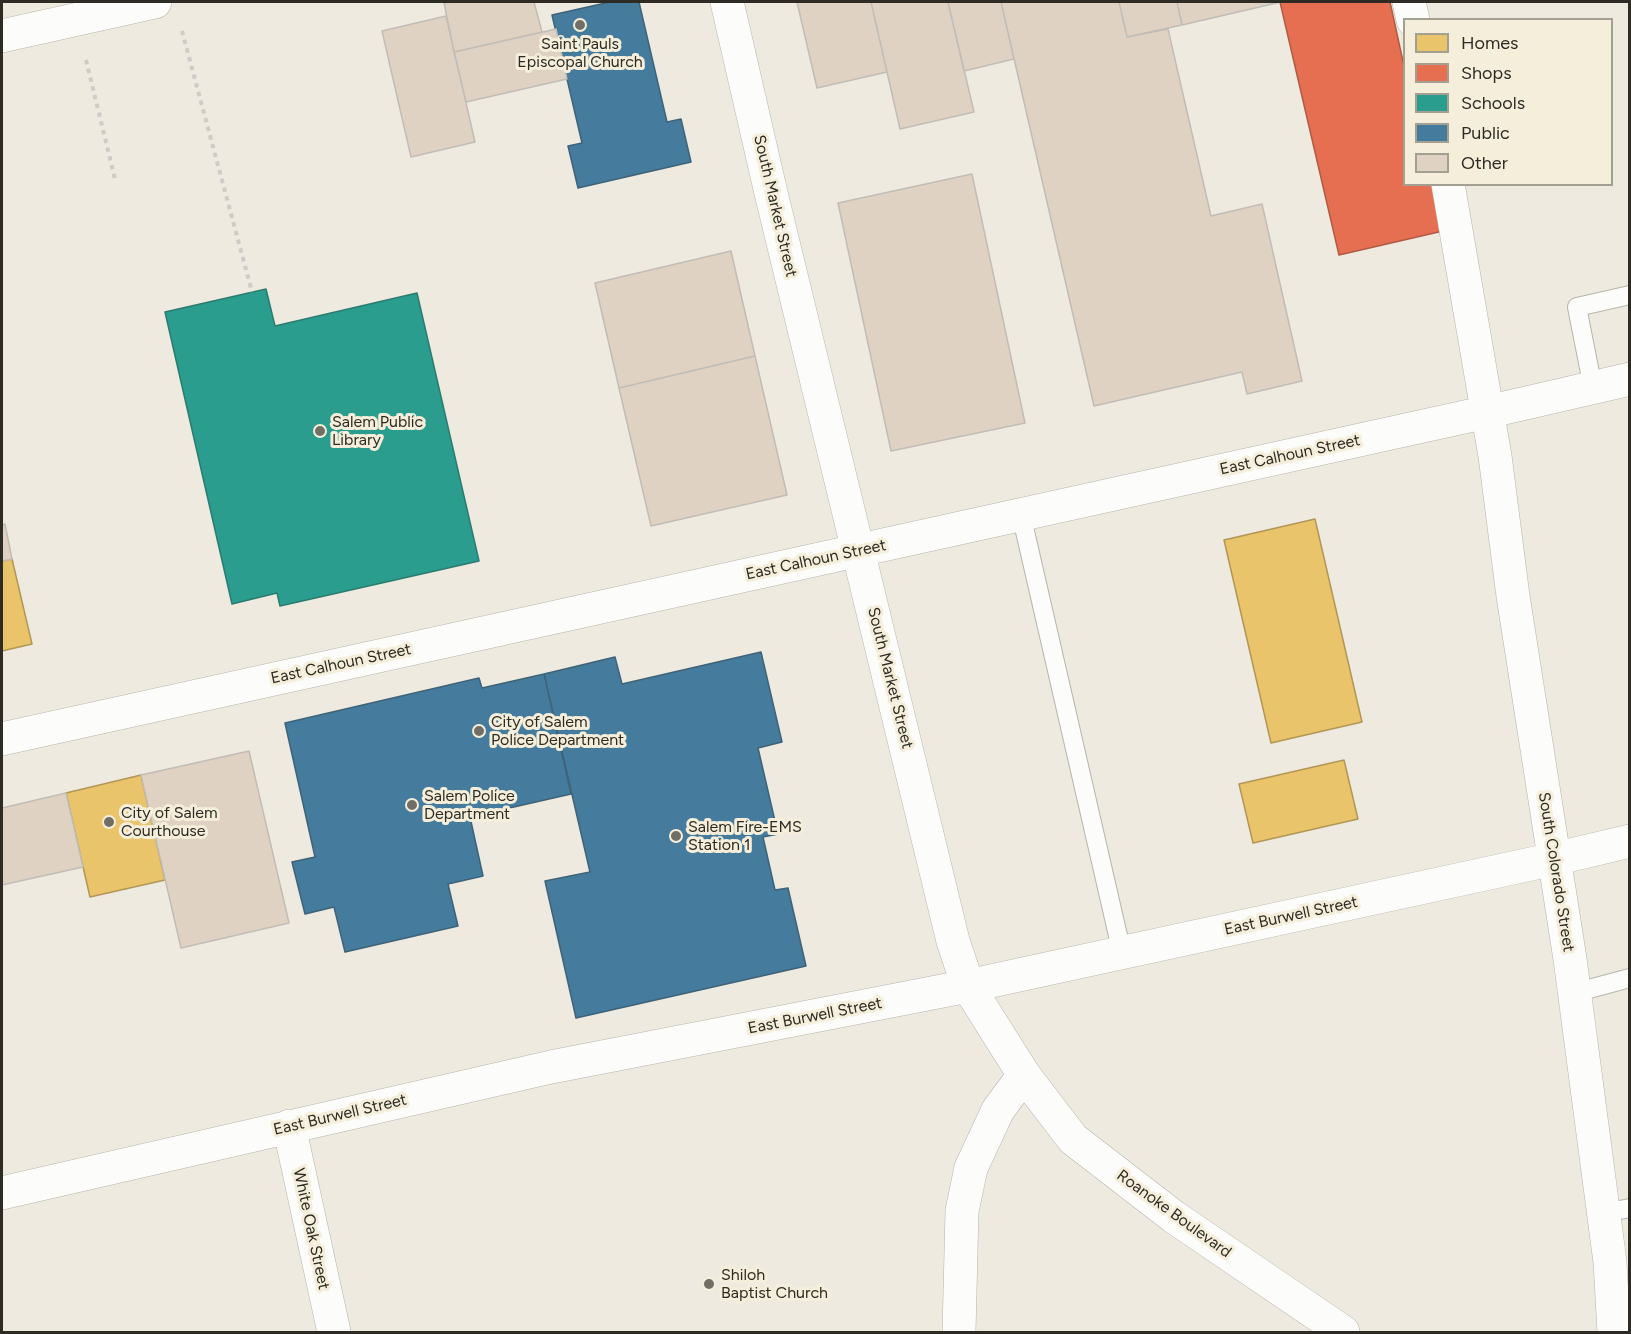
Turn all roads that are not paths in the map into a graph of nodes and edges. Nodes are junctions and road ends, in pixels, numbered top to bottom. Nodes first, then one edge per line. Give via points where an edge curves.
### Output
1 (155, 2) edge
2 (727, 2) edge
3 (1410, 2) edge
4 (67, 14) edge
5 (1413, 18) edge
6 (2, 36) edge
7 (1450, 192) edge
8 (1629, 295) edge
9 (1629, 379) edge
10 (1593, 388) junction
11 (1487, 412) junction
12 (1021, 514) junction
13 (859, 550) junction
14 (2, 739) edge
15 (1629, 841) edge
16 (1554, 859) junction
17 (1122, 953) junction
18 (1629, 978) edge
19 (968, 986) junction
20 (1574, 993) junction
21 (1024, 1075) junction
22 (289, 1126) junction
23 (2, 1193) edge
24 (1616, 1210) edge
25 (334, 1332) edge
26 (959, 1332) edge
27 (1343, 1332) edge
28 (1614, 1332) edge

1 - 4 street
2 - 13 street, South Market Street
3 - 5 street
4 - 6 street
7 - 11 street, South Colorado Street
8 - 10 lane via 1577,307
9 - 10 street, East Calhoun Street
10 - 11 street, East Calhoun Street
11 - 12 street, East Calhoun Street
11 - 16 street, South Colorado Street
12 - 13 street, East Calhoun Street
12 - 17 lane
13 - 14 street, East Calhoun Street
13 - 19 street, South Market Street via 953,941
15 - 16 street, East Burwell Street
16 - 17 street, East Burwell Street
16 - 20 street, South Colorado Street
17 - 19 street, East Burwell Street
18 - 20 lane
19 - 21 street, South Market Street
19 - 22 street, East Burwell Street via 551,1067
20 - 24 street, South Colorado Street
21 - 26 street via 998,1110 971,1168 962,1210
21 - 27 street, Roanoke Boulevard via 1073,1139 1174,1217
22 - 23 street, East Burwell Street
22 - 25 street, White Oak Street
24 - 28 street, South Colorado Street via 1610,1262

